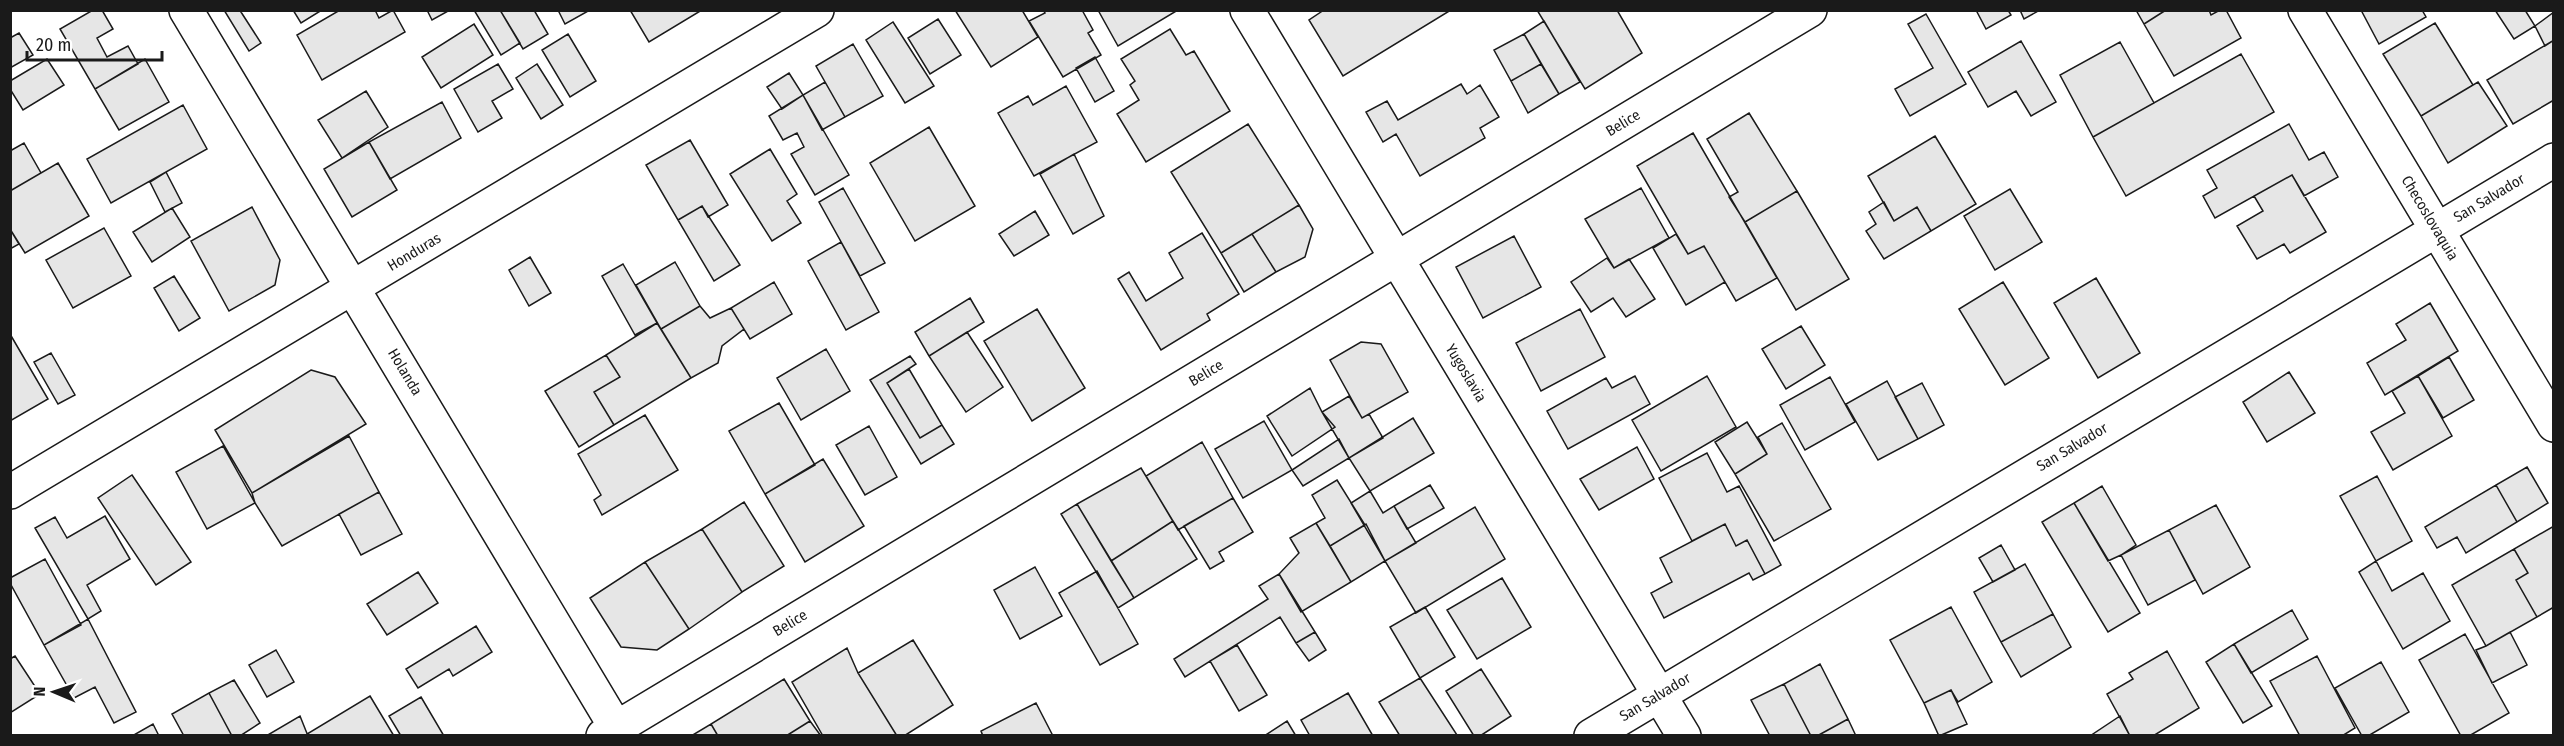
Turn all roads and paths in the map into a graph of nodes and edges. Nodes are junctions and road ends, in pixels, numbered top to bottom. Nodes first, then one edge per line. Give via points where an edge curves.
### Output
1 (186, 10) edge
2 (818, 10) edge
3 (1248, 10) edge
4 (1810, 10) edge
5 (2305, 10) edge
6 (2553, 160) edge
7 (2436, 229) junction
8 (1397, 259) junction
9 (354, 287) junction
10 (2553, 425) edge
11 (10, 492) edge
12 (1659, 694) junction
13 (613, 733) edge
14 (1591, 735) edge
15 (1684, 735) edge

1 - 9 street, Holanda
2 - 9 street, Honduras
3 - 8 street, Yugoslavia
4 - 8 street, Belice
5 - 7 street, Checoslovaquia
6 - 7 street, San Salvador
7 - 10 street, Checoslovaquia
7 - 12 street, San Salvador
8 - 12 street, Yugoslavia
8 - 13 street, Belice
9 - 11 street, Honduras
9 - 13 street, Holanda
12 - 14 street, San Salvador
12 - 15 street, Yugoslavia

